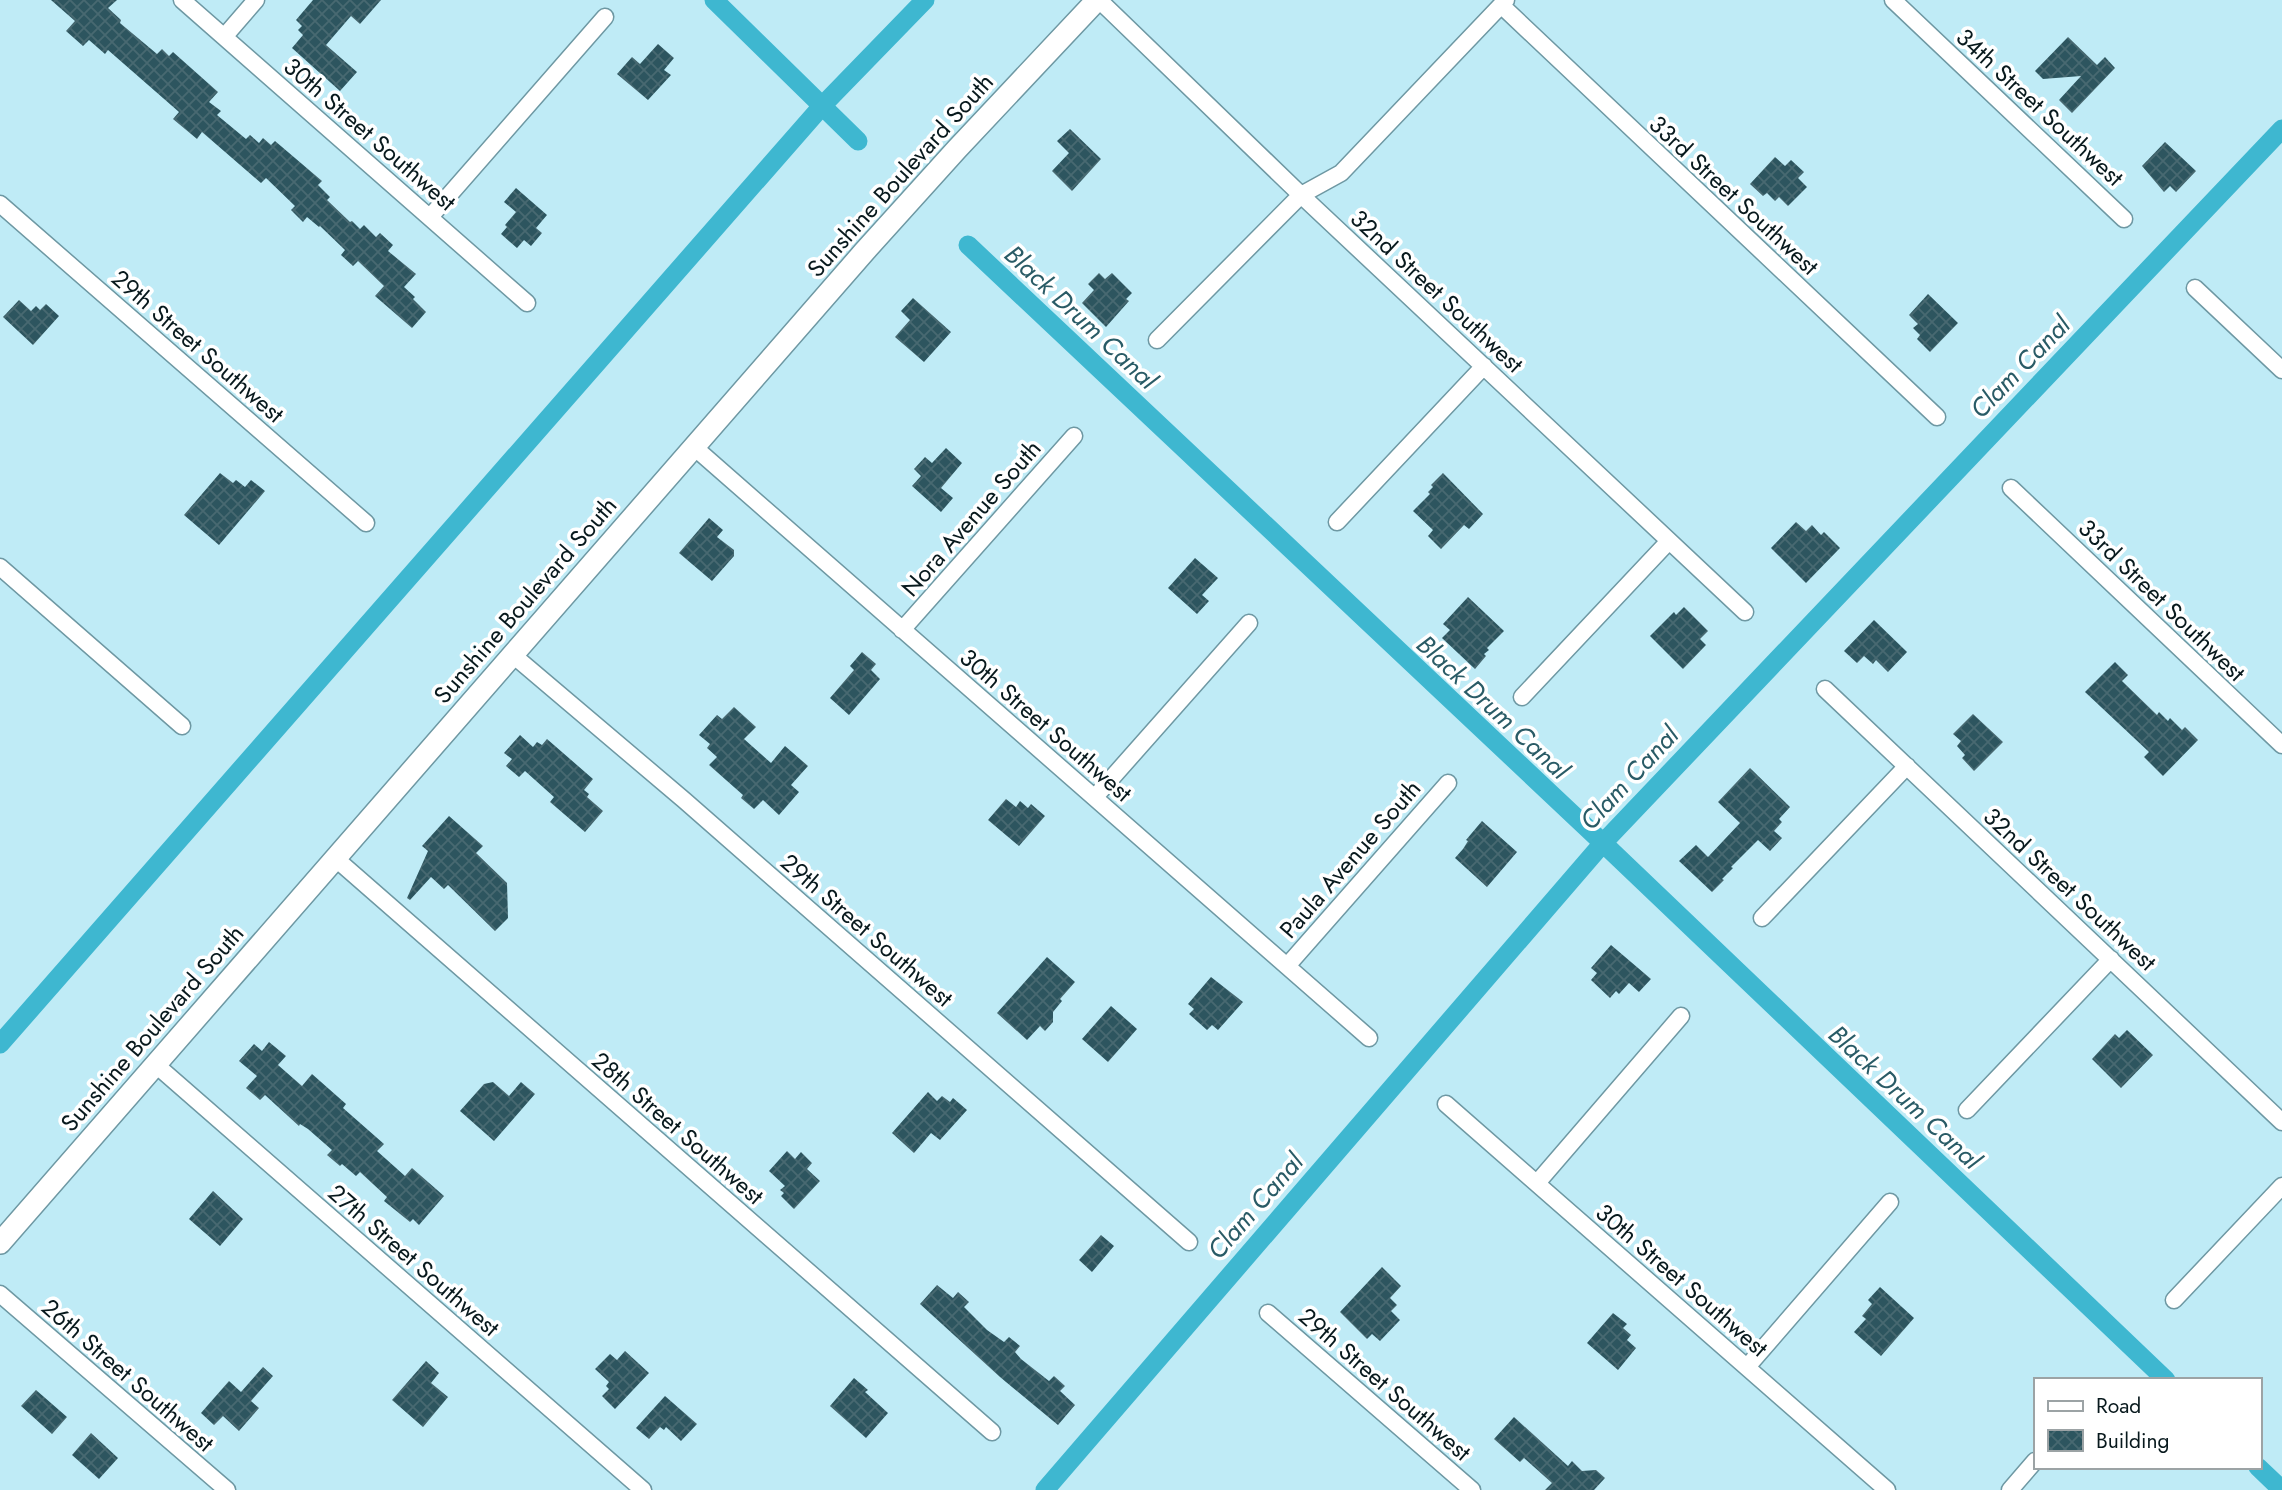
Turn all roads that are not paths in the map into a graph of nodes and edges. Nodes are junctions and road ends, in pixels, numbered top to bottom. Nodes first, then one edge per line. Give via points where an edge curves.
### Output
1 (182, 0) edge
2 (256, 0) edge
3 (1098, 0) edge
4 (1893, 0) edge
5 (1503, 3) edge
6 (605, 17) dead end
7 (224, 37) junction
8 (1301, 195) junction
9 (0, 204) edge
10 (430, 217) junction
11 (2124, 219) dead end
12 (2195, 288) dead end
13 (527, 303) dead end
14 (1157, 340) dead end
15 (1484, 366) junction
16 (2282, 370) edge
17 (1937, 417) dead end
18 (1074, 436) dead end
19 (694, 447) junction
20 (2011, 488) dead end
21 (1337, 522) dead end
22 (366, 523) dead end
23 (1669, 541) junction
24 (0, 567) edge
25 (1745, 612) dead end
26 (1248, 623) dead end
27 (902, 630) junction
28 (513, 655) junction
29 (1825, 689) dead end
30 (1522, 697) dead end
31 (182, 726) dead end
32 (2282, 745) edge
33 (1907, 766) junction
34 (1448, 783) dead end
35 (1095, 797) junction
36 (335, 858) junction
37 (1762, 918) dead end
38 (2111, 959) junction
39 (1287, 966) junction
40 (1681, 1016) dead end
41 (1368, 1038) dead end
42 (155, 1065) junction
43 (1446, 1104) dead end
44 (1967, 1110) dead end
45 (2282, 1122) edge
46 (1537, 1183) junction
47 (2282, 1186) edge
48 (1890, 1202) dead end
49 (0, 1242) edge
50 (1189, 1242) dead end
51 (0, 1294) edge
52 (2174, 1300) dead end
53 (1268, 1314) dead end
54 (1747, 1367) junction
55 (992, 1432) dead end
56 (2034, 1462) edge
57 (227, 1490) edge
58 (643, 1490) edge
59 (1472, 1490) edge
60 (1887, 1490) edge
61 (2010, 1490) edge

1 - 7 street, 30th Street Southwest
2 - 7 street
3 - 8 street, 32nd Street Southwest
3 - 19 street, Sunshine Boulevard South via 916,195
4 - 11 street, 34th Street Southwest
5 - 8 street via 1341,173
5 - 17 street, 33rd Street Southwest
6 - 10 street
7 - 10 street, 30th Street Southwest
8 - 14 street
8 - 15 street, 32nd Street Southwest
9 - 22 street, 29th Street Southwest
10 - 13 street, 30th Street Southwest
12 - 16 street
15 - 21 street
15 - 23 street, 32nd Street Southwest
18 - 27 street, Nora Avenue South
19 - 27 street, 30th Street Southwest
19 - 28 street, Sunshine Boulevard South
20 - 32 street, 33rd Street Southwest
23 - 25 street, 32nd Street Southwest
23 - 30 street
24 - 31 street
26 - 35 street
27 - 35 street, 30th Street Southwest
28 - 36 street, Sunshine Boulevard South
28 - 50 street, 29th Street Southwest
29 - 33 street, 32nd Street Southwest
33 - 37 street
33 - 38 street, 32nd Street Southwest
34 - 39 street, Paula Avenue South
35 - 39 street, 30th Street Southwest
36 - 42 street, Sunshine Boulevard South
36 - 55 street, 28th Street Southwest
38 - 44 street
38 - 45 street, 32nd Street Southwest
39 - 41 street, 30th Street Southwest
40 - 46 street
42 - 49 street, Sunshine Boulevard South
42 - 58 street, 27th Street Southwest
43 - 46 street, 30th Street Southwest
46 - 54 street, 30th Street Southwest
47 - 52 street
48 - 54 street
51 - 57 street, 26th Street Southwest
53 - 59 street, 29th Street Southwest
54 - 60 street, 30th Street Southwest
56 - 61 street

